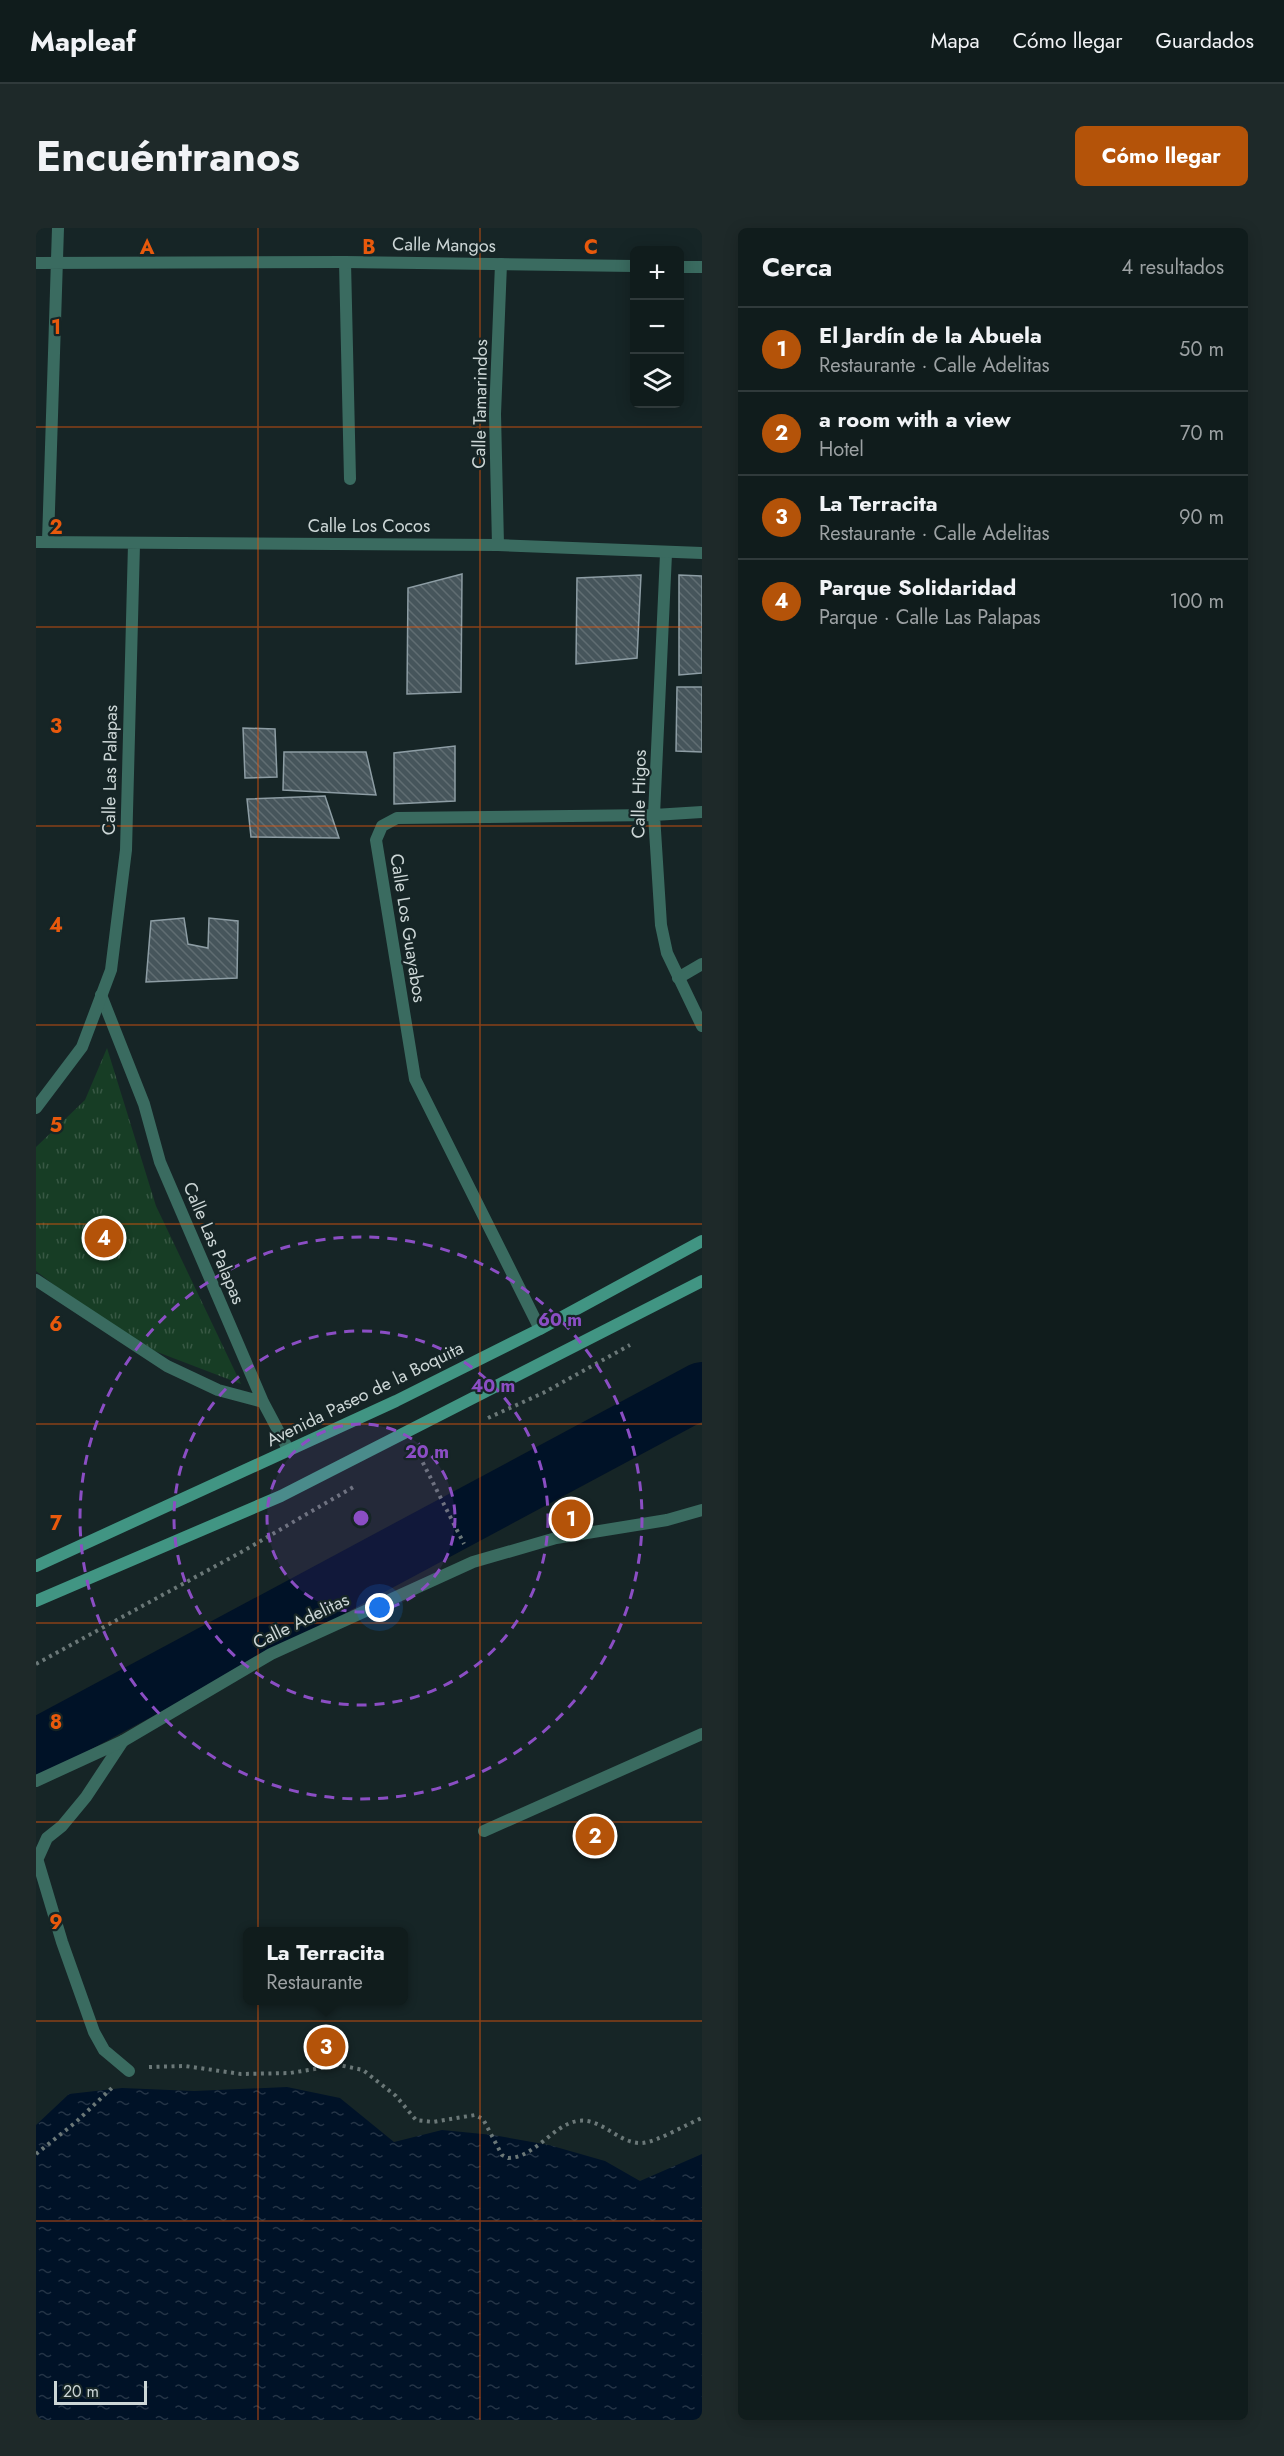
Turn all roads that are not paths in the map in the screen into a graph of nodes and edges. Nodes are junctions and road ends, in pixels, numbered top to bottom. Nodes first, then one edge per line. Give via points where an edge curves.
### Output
1 (58, 228) edge
2 (345, 261) junction
3 (57, 262) junction
4 (36, 263) edge
5 (501, 264) junction
6 (630, 266) edge
7 (684, 267) edge
8 (702, 267) edge
9 (350, 479) dead end
10 (42, 542) edge
11 (134, 543) junction
12 (498, 544) junction
13 (666, 554) junction
14 (702, 554) edge
15 (702, 812) edge
16 (654, 815) junction
17 (702, 964) edge
18 (678, 978) junction
19 (101, 995) junction
20 (702, 1026) edge
21 (36, 1108) edge
22 (702, 1241) edge
23 (36, 1280) edge
24 (702, 1281) edge
25 (540, 1329) junction
26 (263, 1402) junction
27 (289, 1451) junction
28 (702, 1510) edge
29 (36, 1566) edge
30 (36, 1600) edge
31 (702, 1734) edge
32 (123, 1742) junction
33 (36, 1781) edge
34 (484, 1832) dead end
35 (38, 1865) edge
36 (129, 2071) road end

1 - 3 street
2 - 3 street, Calle Mangos
2 - 5 street, Calle Mangos
2 - 9 street
3 - 4 street, Calle Mangos
3 - 10 street
5 - 6 street, Calle Mangos
5 - 12 street, Calle Tamarindos via 495,414
7 - 8 street
10 - 11 street, Calle Los Cocos
11 - 12 street, Calle Los Cocos
11 - 19 street, Calle Las Palapas via 126,850 111,970
12 - 13 street, Calle Los Cocos
13 - 14 street, Calle Los Cocos
13 - 16 street, Calle Higos
15 - 16 street, Calle Los Guayabos
16 - 18 street, Calle Higos via 661,925
16 - 25 street, Calle Los Guayabos via 397,818 382,826 376,840 415,1079
17 - 18 street
18 - 20 street, Calle Higos
19 - 21 street, Calle Las Palapas via 82,1047
19 - 26 street, Calle Las Palapas via 144,1104 160,1162
22 - 25 main road, Avenida Paseo de la Boquita
23 - 26 street via 166,1366 218,1390
24 - 30 main road via 281,1496
25 - 27 main road, Avenida Paseo de la Boquita
26 - 27 street, Calle Las Palapas
27 - 29 main road, Avenida Paseo de la Boquita
28 - 32 street, Calle Adelitas via 667,1521 556,1538 473,1562 271,1654
31 - 34 street
32 - 33 street, Calle Adelitas
32 - 35 street via 86,1797 47,1838
35 - 36 street via 94,2032 104,2050

